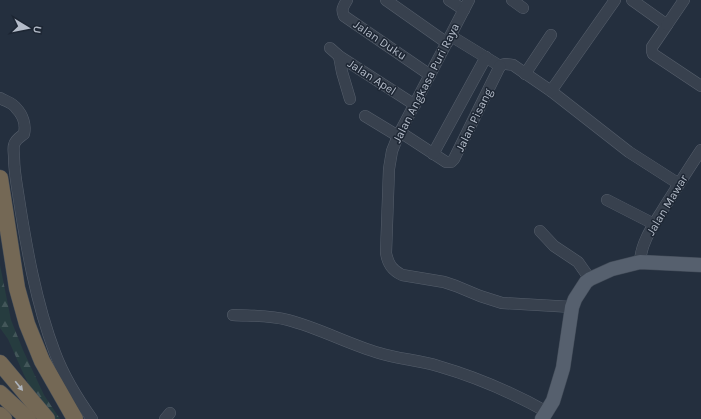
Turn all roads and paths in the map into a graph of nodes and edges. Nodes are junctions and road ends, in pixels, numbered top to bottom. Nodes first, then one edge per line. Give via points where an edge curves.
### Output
1 (347, 0) edge
2 (386, 0) edge
3 (449, 0) edge
4 (470, 0) edge
5 (512, 0) edge
6 (615, 0) edge
7 (632, 0) edge
8 (684, 0) edge
9 (523, 8) dead end
10 (464, 10) junction
11 (667, 25) junction
12 (551, 35) dead end
13 (449, 39) junction
14 (330, 48) dead end
15 (339, 56) junction
16 (486, 57) junction
17 (500, 66) junction
18 (430, 74) junction
19 (526, 74) junction
20 (701, 86) edge
21 (551, 91) junction
22 (0, 98) edge
23 (350, 99) dead end
24 (414, 105) junction
25 (365, 116) dead end
26 (399, 134) junction
27 (701, 150) edge
28 (433, 154) junction
29 (0, 178) edge
30 (679, 184) junction
31 (607, 200) dead end
32 (654, 224) junction
33 (540, 231) dead end
34 (0, 240) edge
35 (640, 262) junction
36 (701, 265) edge
37 (590, 278) junction
38 (572, 307) junction
39 (233, 315) dead end
40 (0, 363) edge
41 (0, 393) edge
42 (0, 415) edge
43 (544, 415) edge
44 (4, 419) edge
45 (28, 419) edge
46 (47, 419) edge
47 (66, 419) edge
48 (75, 419) edge
49 (92, 419) edge

1 - 18 street, Jalan Duku via 342,11 344,16
2 - 13 street
3 - 10 street
4 - 10 street, Jalan Angkasa Puri Raya
5 - 9 street
6 - 21 street
7 - 11 street
8 - 11 street
10 - 13 street, Jalan Angkasa Puri Raya
11 - 20 street via 652,47 653,54
12 - 19 street
13 - 16 street
13 - 18 street, Jalan Angkasa Puri Raya
14 - 15 street, Jalan Apel
15 - 23 street
15 - 24 street, Jalan Apel
16 - 17 street
16 - 28 street
17 - 19 street via 506,63 513,65
17 - 28 street, Jalan Pisang via 454,159 446,162
18 - 24 street, Jalan Angkasa Puri Raya
19 - 21 street
21 - 30 street via 629,152
22 - 49 street via 16,107 24,123 24,134 13,146 14,167 32,270 45,325 67,380
24 - 26 street, Jalan Angkasa Puri Raya
25 - 26 street, Jalan Pisang
26 - 28 street, Jalan Pisang
26 - 38 street, Jalan Angkasa Puri Raya via 392,151 389,169 386,253 387,260 396,272 410,277 444,282 502,303
27 - 30 street, Jalan Mawar
29 - 48 highway via 17,288 28,324 42,362
30 - 32 street, Jalan Mawar
31 - 32 street
32 - 35 street, Jalan Mawar via 645,241
33 - 37 street via 554,246 578,262
34 - 47 highway via 14,311 24,344 42,382
35 - 36 main road
35 - 37 main road
37 - 38 main road
38 - 43 main road via 563,368 553,401
39 - 43 street via 287,319 361,348 459,373 512,394
40 -> 46 highway
41 - 45 highway
42 - 44 highway

